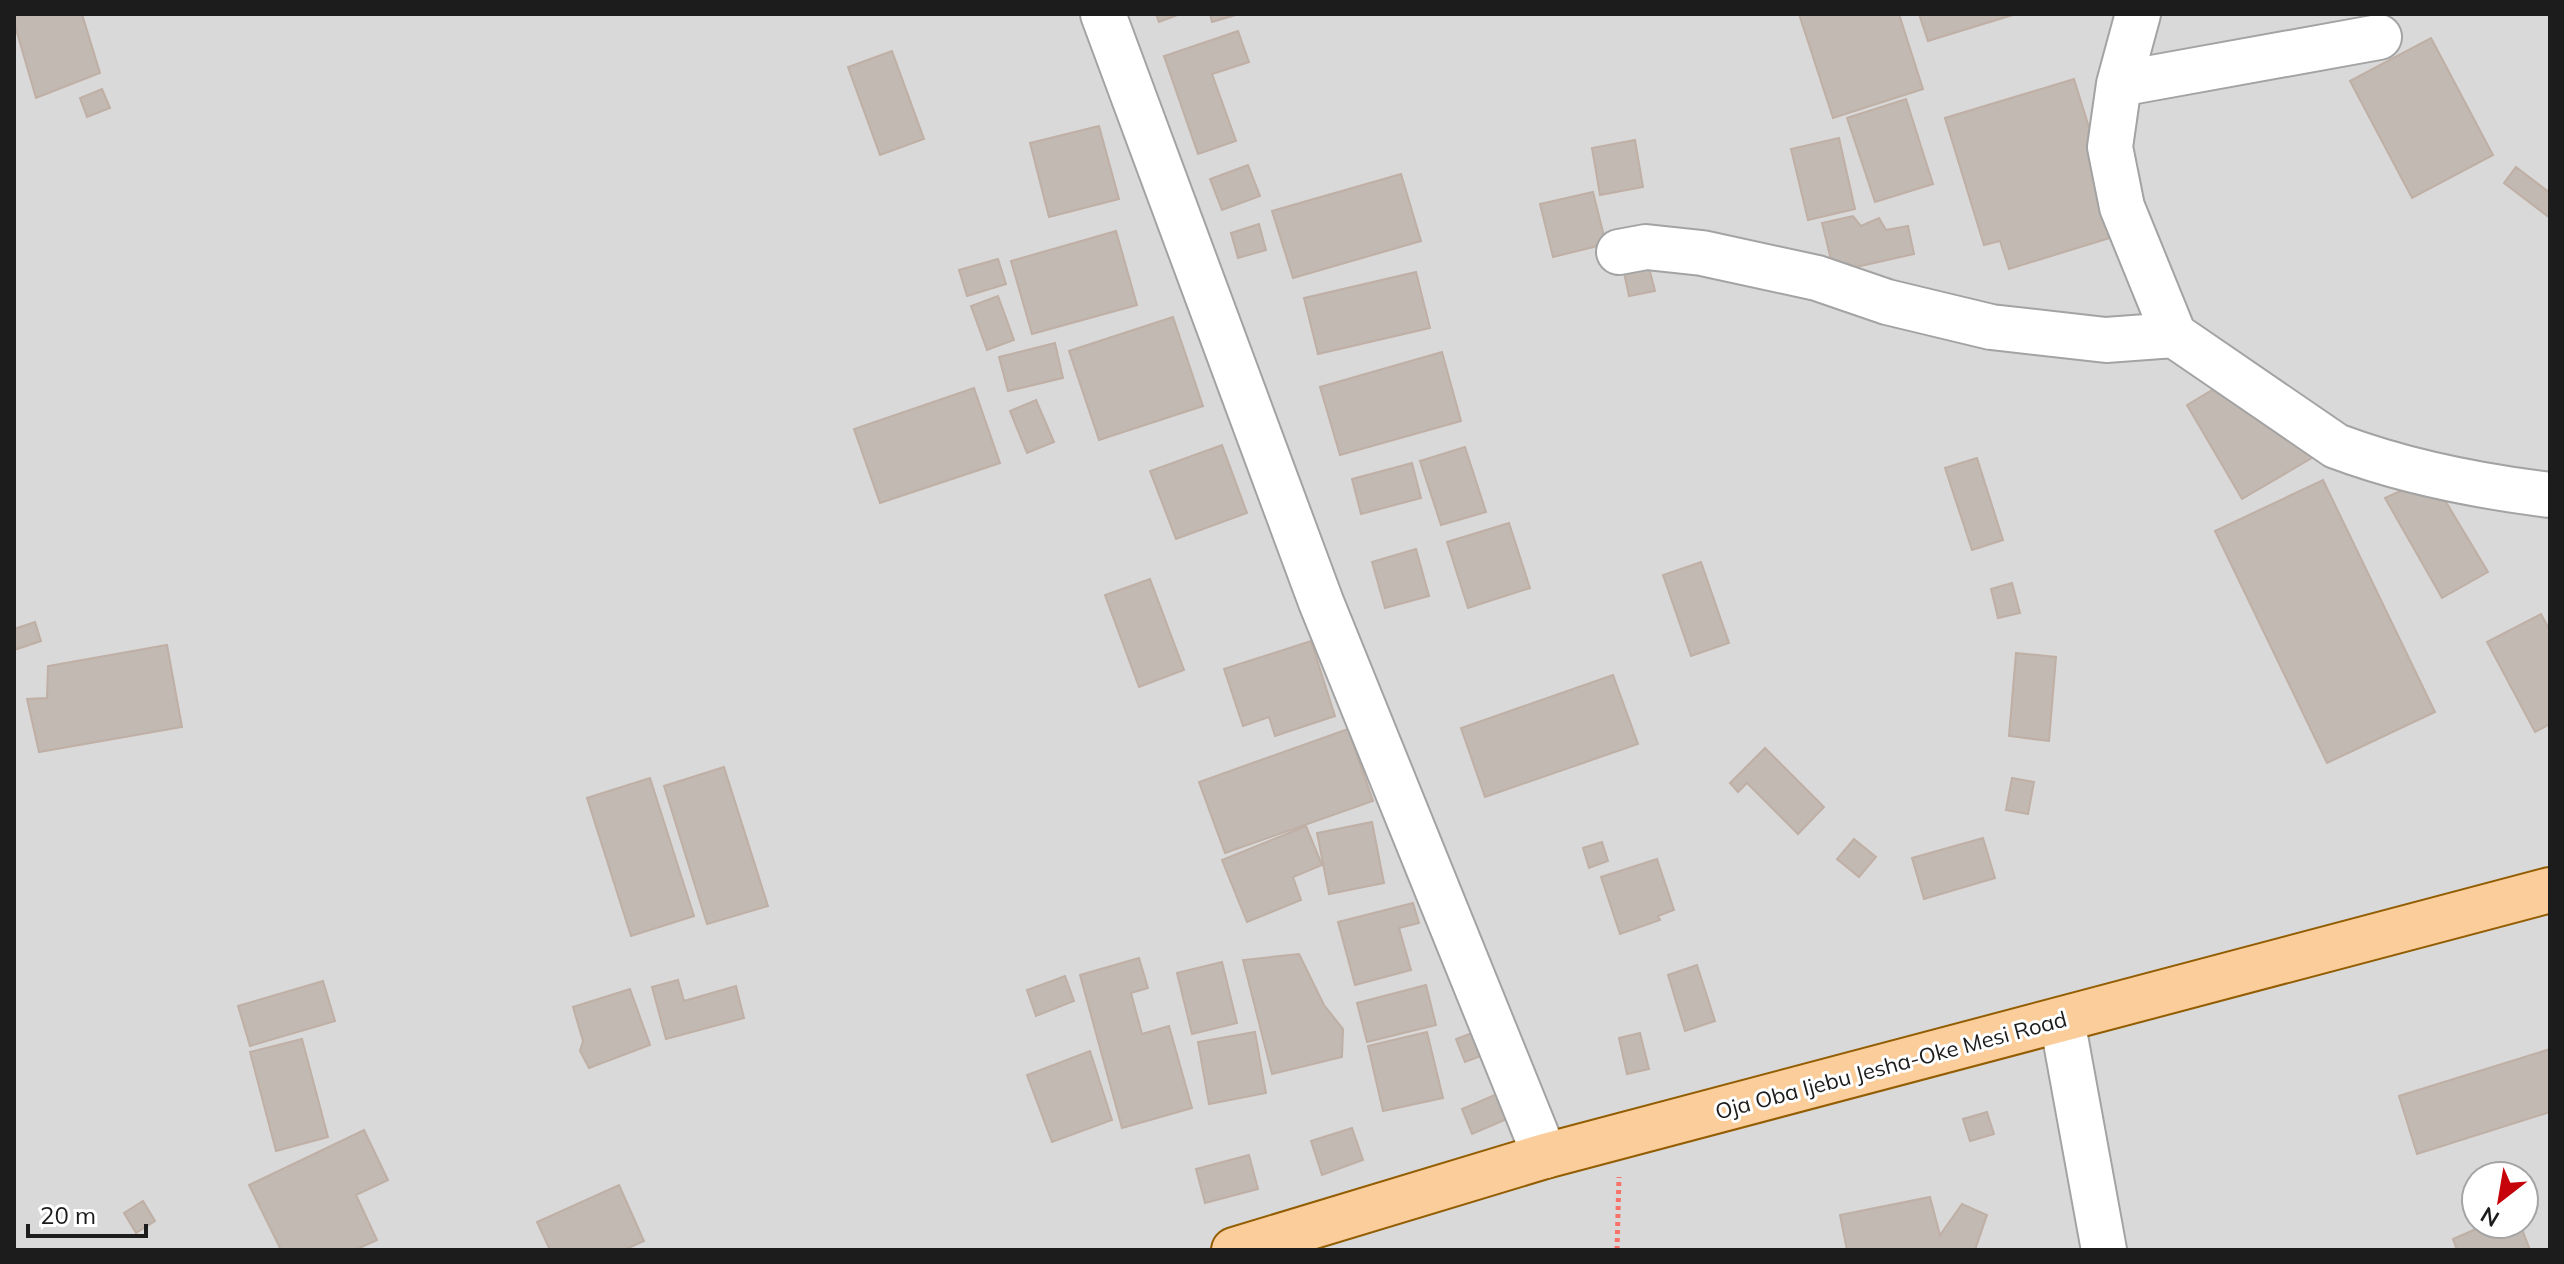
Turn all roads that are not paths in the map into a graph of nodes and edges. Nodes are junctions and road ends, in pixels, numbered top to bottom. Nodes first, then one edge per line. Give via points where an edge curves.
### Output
1 (1103, 14) edge
2 (2138, 14) edge
3 (2379, 37) dead end
4 (2119, 84) junction
5 (1619, 252) dead end
6 (2174, 335) junction
7 (2550, 495) edge
8 (2550, 890) edge
9 (2062, 1020) junction
10 (1545, 1156) junction
11 (1234, 1250) edge
12 (2104, 1250) edge

1 - 10 street via 1321,602
2 - 4 street
3 - 4 street
4 - 6 street via 2110,147 2122,207
5 - 6 street via 1646,247 1702,253 1817,278 1887,302 1991,327 2106,340
6 - 7 street via 2336,446 2480,486
8 - 9 main road, Oja Oba Ijebu Jesha-Oke Mesi Road
9 - 10 main road, Oja Oba Ijebu Jesha-Oke Mesi Road
9 - 12 street
10 - 11 main road, Oja Oba Ijebu Jesha-Oke Mesi Road

